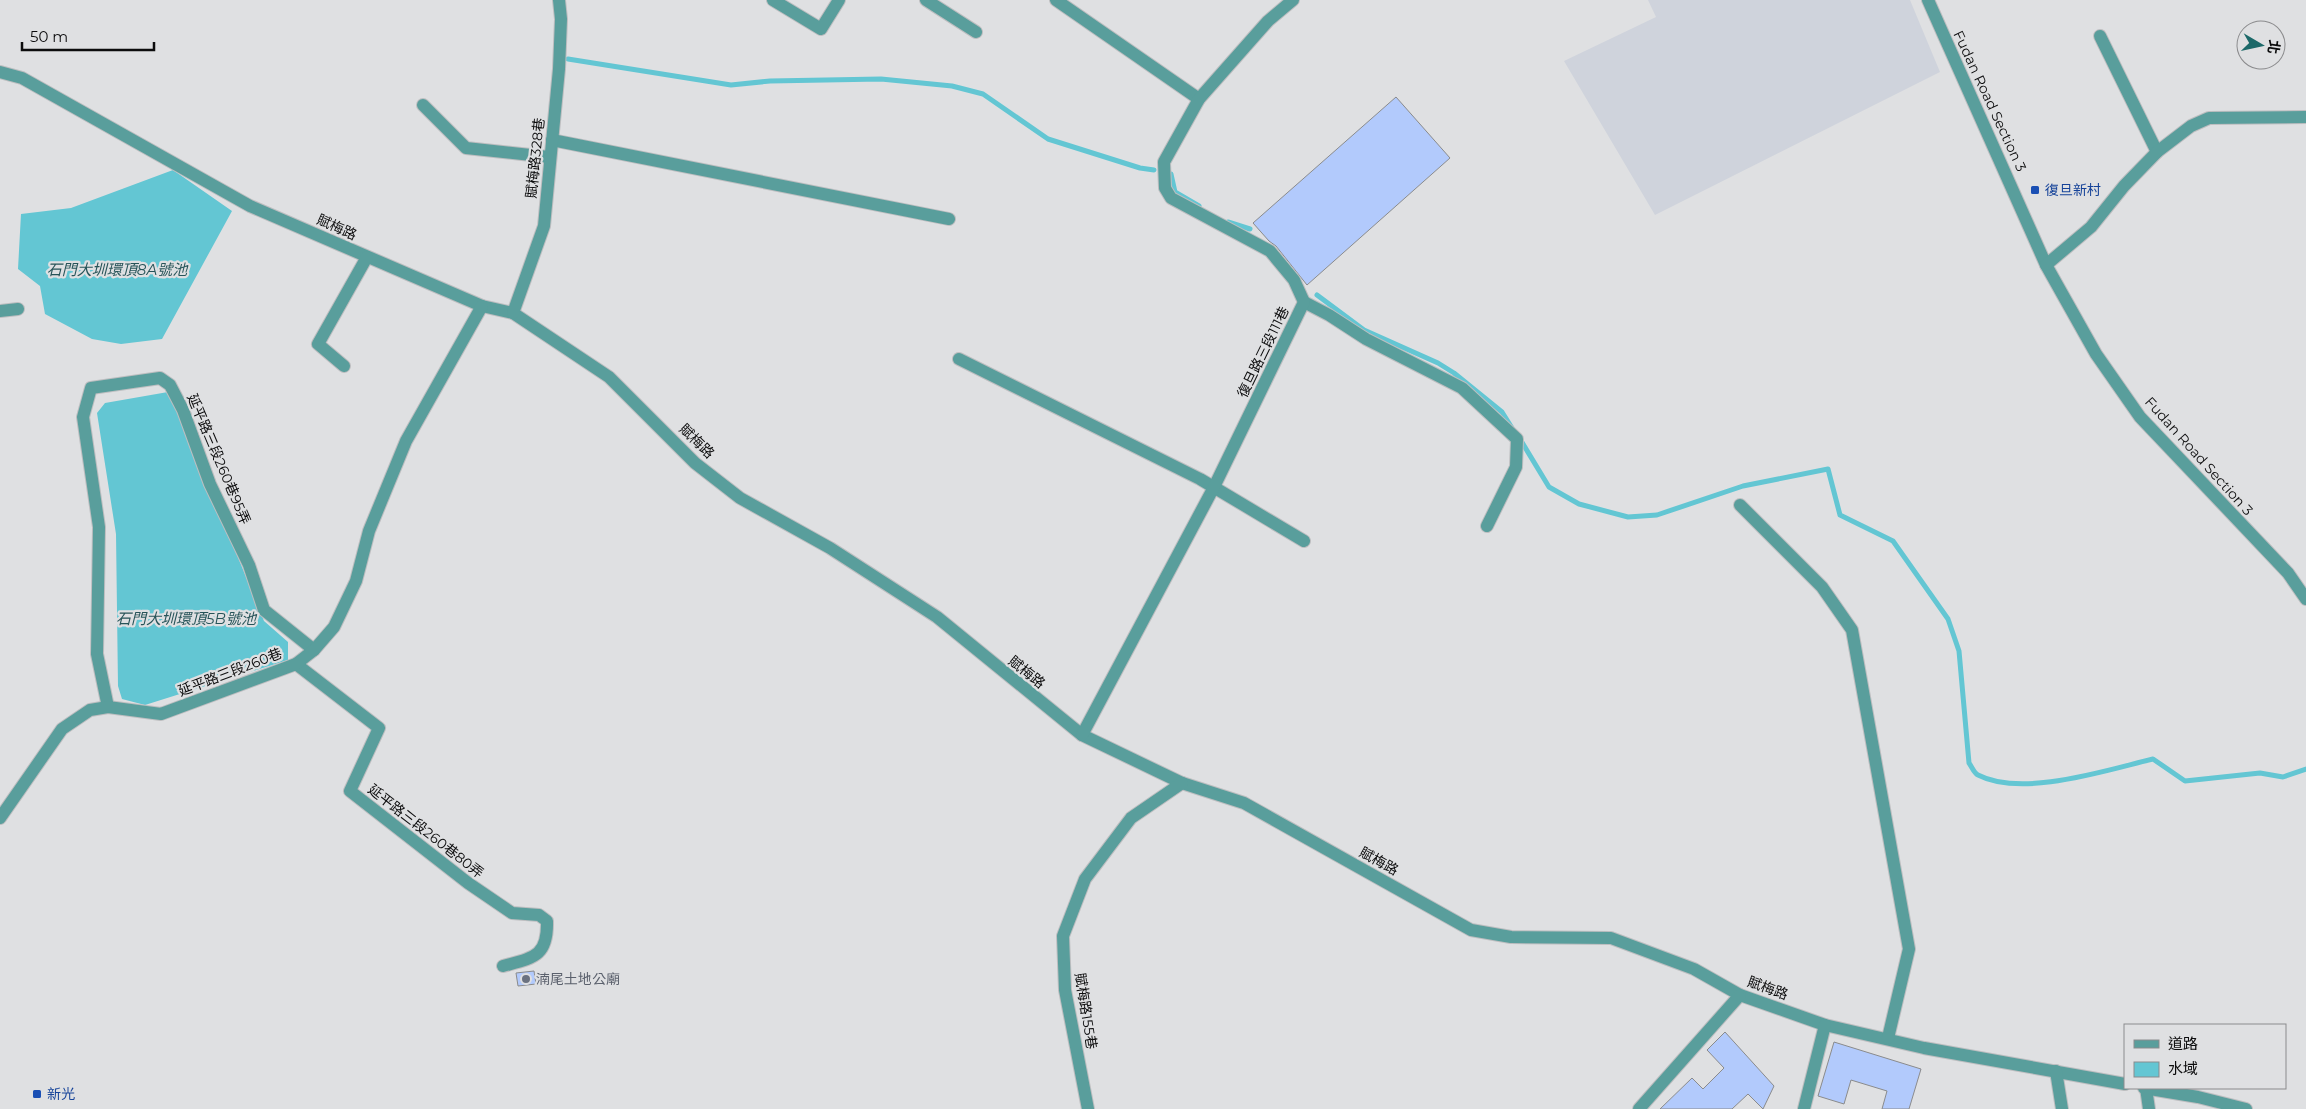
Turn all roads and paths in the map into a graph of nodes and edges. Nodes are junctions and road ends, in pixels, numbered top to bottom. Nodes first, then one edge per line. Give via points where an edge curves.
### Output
1 (559, 0) edge
2 (773, 0) edge
3 (839, 0) edge
4 (926, 0) edge
5 (1056, 0) edge
6 (1293, 0) edge
7 (1928, 0) edge
8 (976, 32) dead end
9 (2100, 36) dead end
10 (0, 72) edge
11 (1199, 99) junction
12 (423, 105) dead end
13 (2306, 118) edge
14 (552, 140) junction
15 (2157, 152) junction
16 (549, 157) junction
17 (949, 219) dead end
18 (367, 257) junction
19 (2046, 265) junction
20 (1304, 302) junction
21 (482, 306) junction
22 (18, 309) dead end
23 (0, 311) edge
24 (513, 313) junction
25 (959, 359) dead end
26 (344, 366) dead end
27 (1214, 487) junction
28 (1740, 505) dead end
29 (1487, 526) dead end
30 (1304, 541) dead end
31 (2306, 599) edge
32 (314, 650) junction
33 (296, 664) junction
34 (108, 707) junction
35 (1082, 735) junction
36 (1182, 784) junction
37 (0, 818) edge
38 (503, 966) dead end
39 (1740, 995) junction
40 (1825, 1025) junction
41 (1888, 1038) junction
42 (2056, 1072) junction
43 (2124, 1084) edge
44 (2145, 1089) edge
45 (2149, 1089) edge
46 (2199, 1103) edge
47 (1088, 1109) edge
48 (1639, 1109) edge
49 (1804, 1109) edge
50 (2062, 1109) edge
51 (2149, 1109) edge
52 (2246, 1109) edge

1 - 14 street, 賦梅路328巷 via 559,69
2 - 3 street via 820,29
4 - 8 street
5 - 11 street
6 - 11 street, 復旦路三段111巷 via 1268,21
7 - 19 street, Fudan Road Section 3
9 - 15 street
10 - 18 street, 賦梅路 via 22,78 250,206
11 - 20 street, 復旦路三段111巷 via 1164,162 1165,188 1171,198 1270,251 1294,280
12 - 16 street via 466,148
13 - 15 street via 2210,118 2191,126
14 - 16 street, 賦梅路328巷
14 - 17 street
15 - 19 street via 2091,227
16 - 24 street, 賦梅路328巷 via 544,226
18 - 21 street, 賦梅路
18 - 26 street via 318,344
19 - 31 street, Fudan Road Section 3 via 2096,354 2140,417 2288,573
20 - 27 street, 復旦路三段111巷
20 - 29 street via 1366,339 1462,388 1517,439 1516,467
21 - 24 street, 賦梅路
21 - 32 street, 延平路三段260巷 via 406,441 369,531 356,580 334,627
22 - 23 street
24 - 35 street, 賦梅路 via 609,377 695,463 740,498 830,548 936,617
25 - 27 street
27 - 30 street
27 - 35 street, 復旦路三段111巷
28 - 41 street via 1822,587 1852,630 1909,949
32 - 33 street, 延平路三段260巷
32 - 34 street, 延平路三段260巷95弄 via 264,610 249,565 210,484 183,410 170,385 160,378 90,388 83,417 99,527 97,654
33 - 34 street, 延平路三段260巷 via 161,714
33 - 38 street, 延平路三段260巷80弄 via 379,728 350,791 468,884 512,913 539,915 548,921 548,936 534,958
34 - 37 street, 延平路三段260巷 via 90,710 62,729
35 - 36 street, 賦梅路
36 - 39 street, 賦梅路 via 1244,803 1471,930 1511,937 1611,938 1694,969
36 - 47 street, 賦梅路155巷 via 1131,818 1085,879 1063,936 1064,990
39 - 40 street, 賦梅路
39 - 48 street
40 - 41 street, 賦梅路
40 - 49 street
41 - 42 street, 賦梅路 via 1924,1048
42 - 43 street, 賦梅路
42 - 50 street
44 - 51 street
45 - 46 street
46 - 52 street

